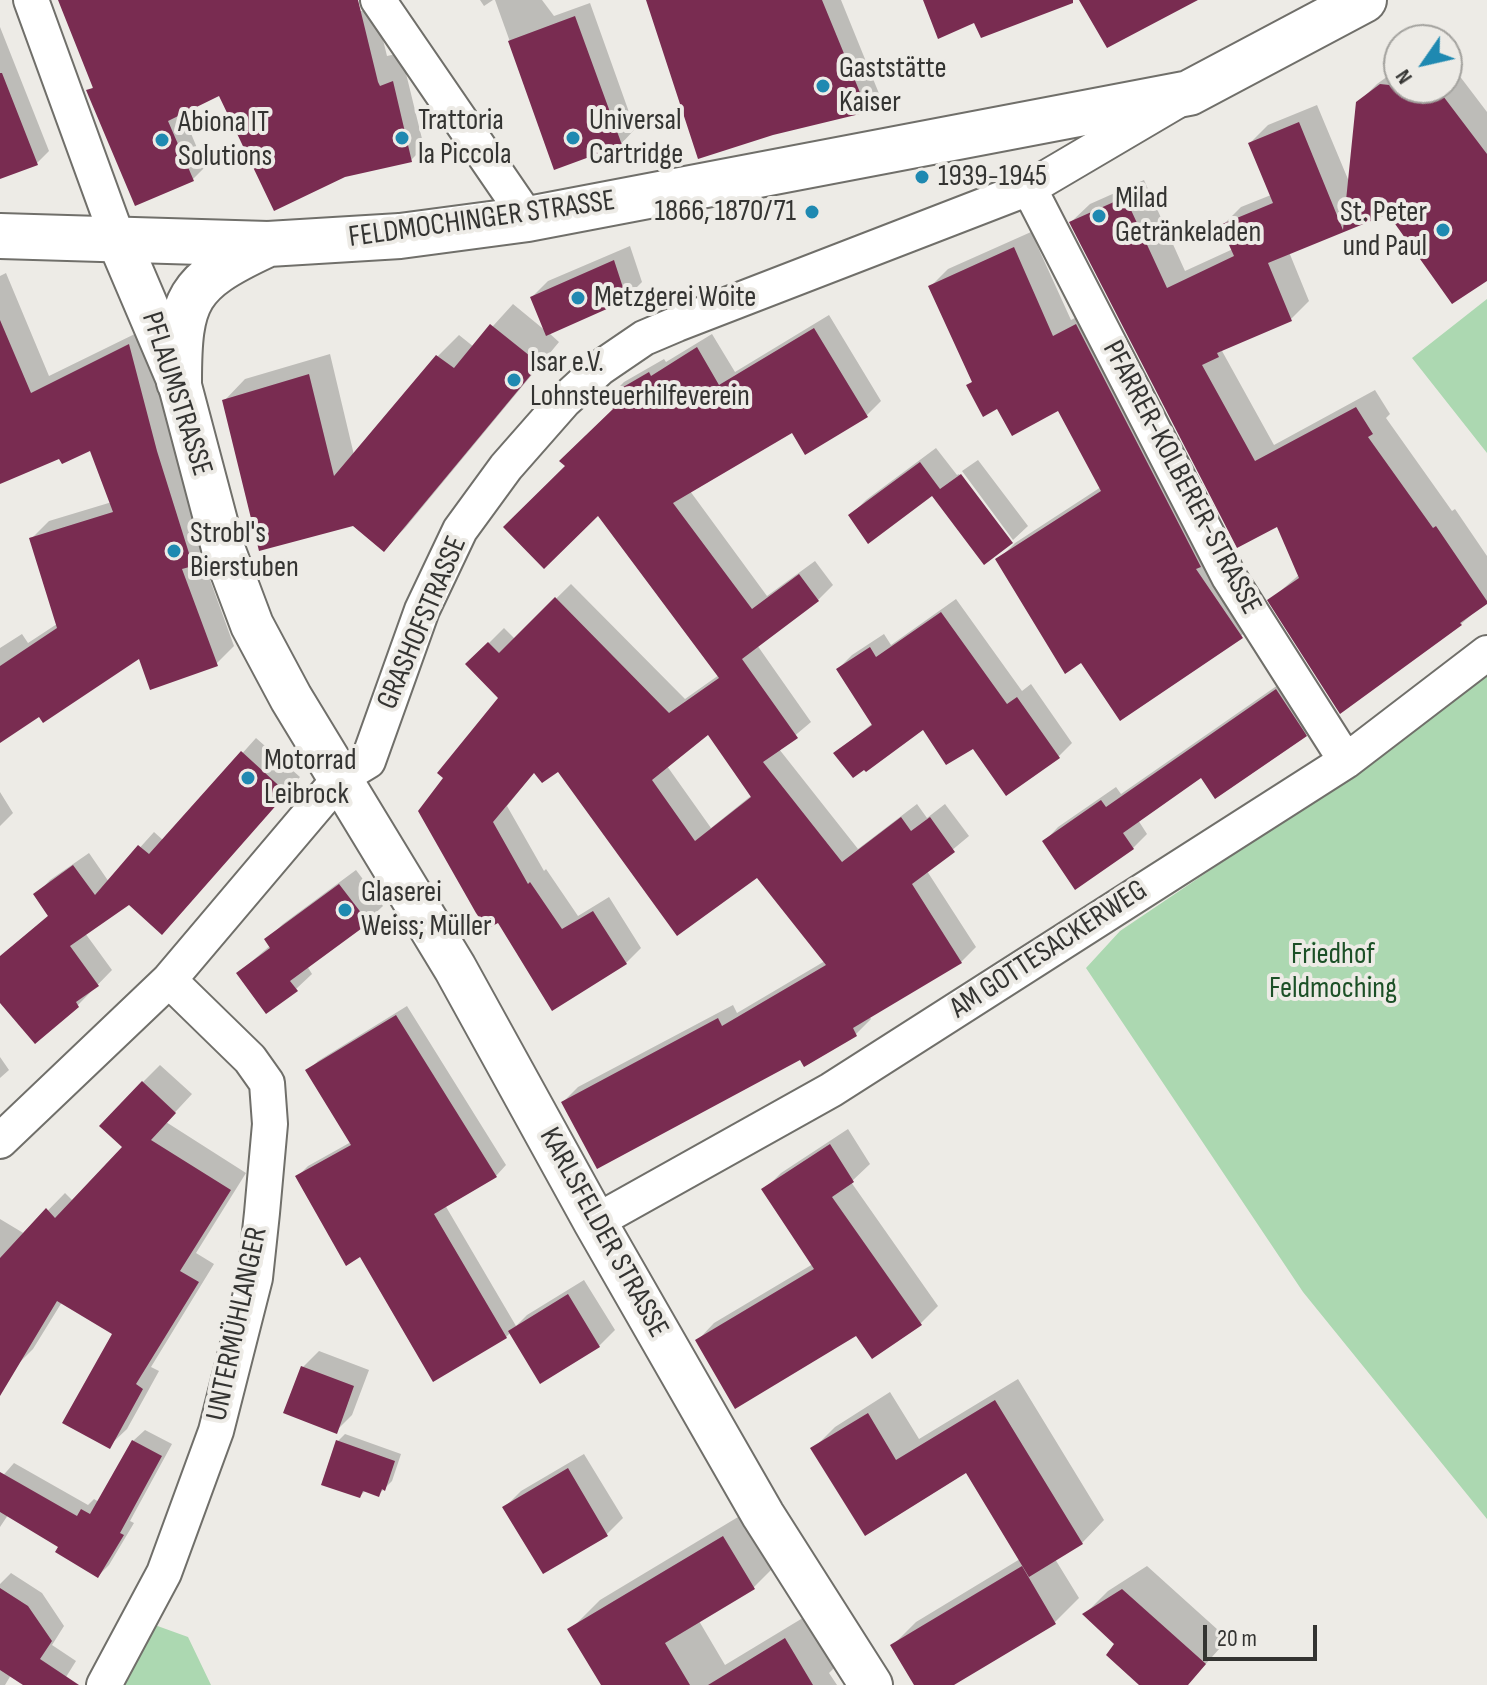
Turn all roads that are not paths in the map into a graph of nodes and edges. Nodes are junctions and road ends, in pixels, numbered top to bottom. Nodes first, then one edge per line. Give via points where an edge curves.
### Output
1 (31, 0) edge
2 (378, 0) edge
3 (1364, 0) edge
4 (1189, 93) junction
5 (1029, 188) junction
6 (528, 219) junction
7 (0, 236) edge
8 (118, 239) junction
9 (268, 244) junction
10 (179, 382) junction
11 (1487, 653) edge
12 (1346, 761) junction
13 (340, 778) junction
14 (169, 980) junction
15 (0, 1141) edge
16 (595, 1222) junction
17 (104, 1685) edge
18 (871, 1685) edge

1 - 8 street, PFLAUMSTRASSE
2 - 6 street
3 - 4 main road, FELDMOCHINGER STRASSE
4 - 5 street, GRASHOFSTRASSE
4 - 6 main road, FELDMOCHINGER STRASSE
5 - 12 street, PFARRER-KOLBERER-STRASSE via 1229,577
5 - 13 street, GRASHOFSTRASSE via 677,324 644,338 600,368 506,467 460,530 422,610 368,761
6 - 9 main road, FELDMOCHINGER STRASSE via 400,236
7 - 8 main road, FELDMOCHINGER STRASSE
8 - 9 main road, FELDMOCHINGER STRASSE
8 - 10 street, PFLAUMSTRASSE
9 - 10 main road via 208,278 192,295 184,309
10 - 13 street, PFLAUMSTRASSE via 223,548 252,625
11 - 12 street, AM GOTTESACKERWEG
12 - 16 street, AM GOTTESACKERWEG via 831,1090
13 - 14 street, GRASHOFSTRASSE
13 - 16 street, KARLSFELDER STRASSE via 455,968
14 - 15 street, GRASHOFSTRASSE
14 - 17 street, UNTERMÜHLANGER via 250,1059 267,1083 270,1124 264,1199 255,1278 216,1431 164,1573
16 - 18 street, KARLSFELDER STRASSE via 763,1515

